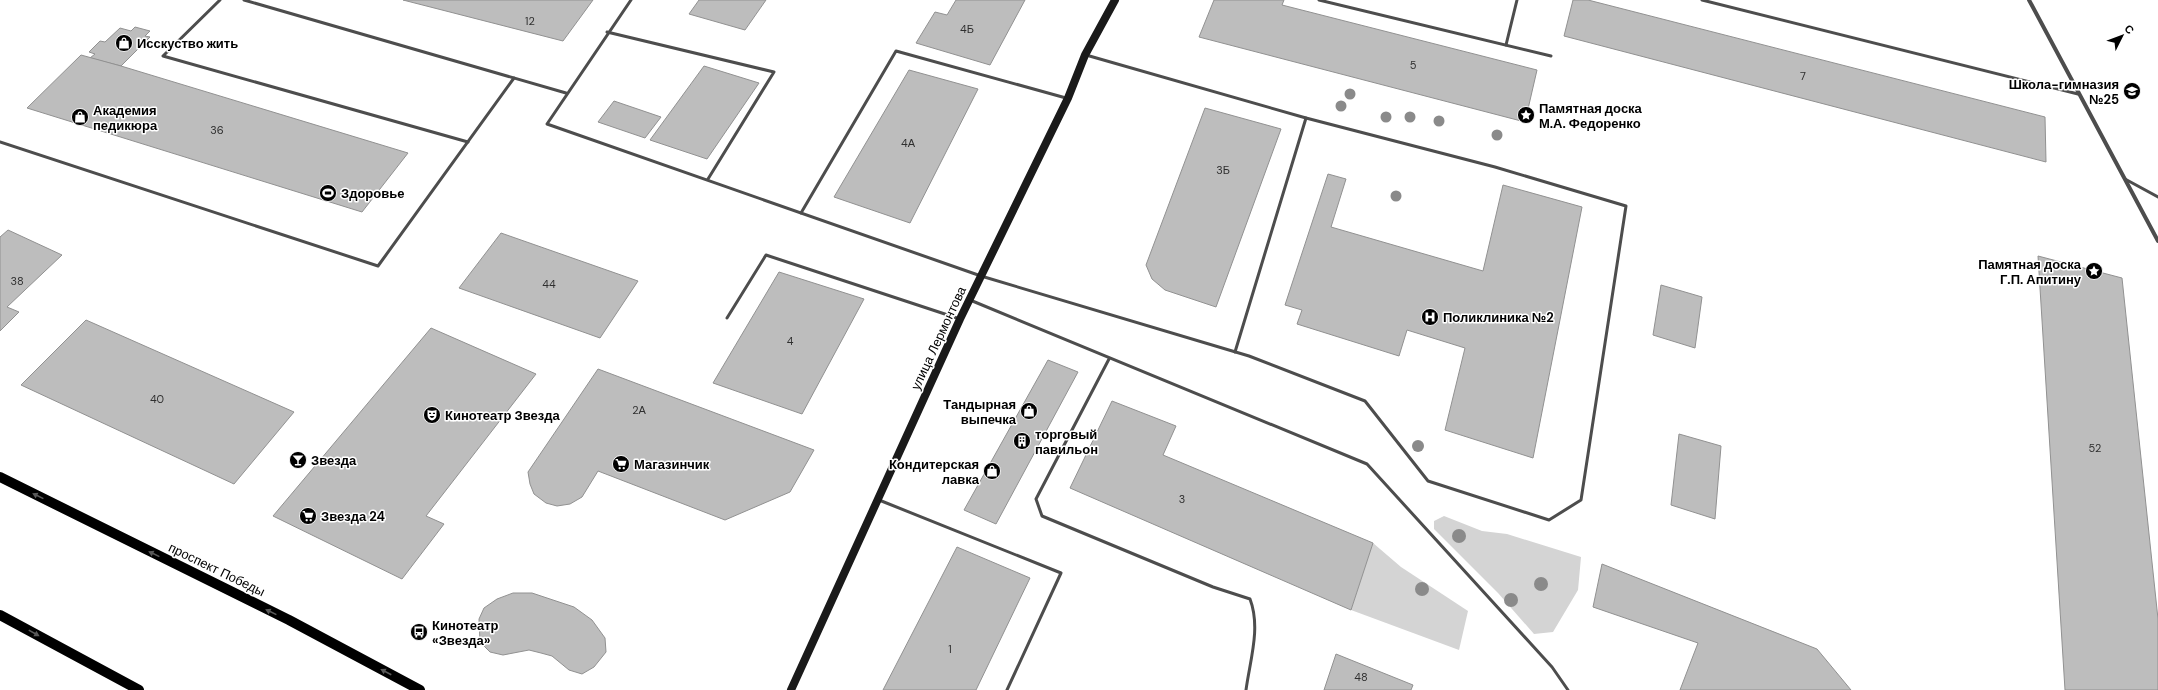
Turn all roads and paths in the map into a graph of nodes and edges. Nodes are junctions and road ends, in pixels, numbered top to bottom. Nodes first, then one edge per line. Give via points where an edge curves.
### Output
1 (220, 0) edge
2 (244, 0) edge
3 (631, 0) edge
4 (1115, 0) edge
5 (1319, 0) edge
6 (1517, 0) edge
7 (1702, 0) edge
8 (2029, 0) edge
9 (607, 32) junction
10 (1506, 45) junction
11 (1085, 55) junction
12 (1551, 56) dead end
13 (514, 78) junction
14 (566, 93) junction
15 (2078, 94) junction
16 (1068, 98) junction
17 (1306, 118) junction
18 (0, 142) edge
19 (468, 142) junction
20 (2124, 178) junction
21 (708, 179) junction
22 (2158, 197) edge
23 (802, 213) junction
24 (2158, 241) edge
25 (981, 276) junction
26 (970, 299) junction
27 (727, 318) dead end
28 (960, 319) junction
29 (1235, 352) junction
30 (1109, 359) junction
31 (0, 477) edge
32 (878, 499) junction
33 (0, 615) edge
34 (139, 690) edge
35 (420, 690) edge
36 (791, 690) edge
37 (1007, 690) edge
38 (1246, 690) edge
39 (1568, 690) edge

1 - 19 lane via 163,56
2 - 13 lane
3 - 9 lane
4 - 11 main road, улица Лермонтова
5 - 10 lane
6 - 10 lane
7 - 15 lane
8 - 15 street
9 - 14 lane
9 - 21 lane via 774,72
10 - 12 lane
11 - 16 main road, улица Лермонтова
11 - 17 lane
13 - 14 lane
13 - 19 lane
14 - 21 lane via 547,124
15 - 20 street
16 - 23 lane via 896,51
16 - 25 main road, улица Лермонтова
17 - 29 lane
17 - 29 lane via 1495,167 1626,206 1581,500 1549,520 1428,481 1365,401
18 - 19 lane via 378,266
20 - 22 lane
20 - 24 street
21 - 23 lane
23 - 25 lane
25 - 26 main road, улица Лермонтова
25 - 29 lane
26 - 28 main road, улица Лермонтова
26 - 30 lane
27 - 28 lane via 766,255
28 - 32 main road, улица Лермонтова
30 - 38 lane via 1036,499 1042,516 1061,526 1250,599 1255,608 1255,624
30 - 39 lane via 1367,464 1552,667
35 -> 31 main road, проспект Победы via 289,620
32 - 36 main road, улица Лермонтова
32 - 37 lane via 1062,573
33 -> 34 main road

